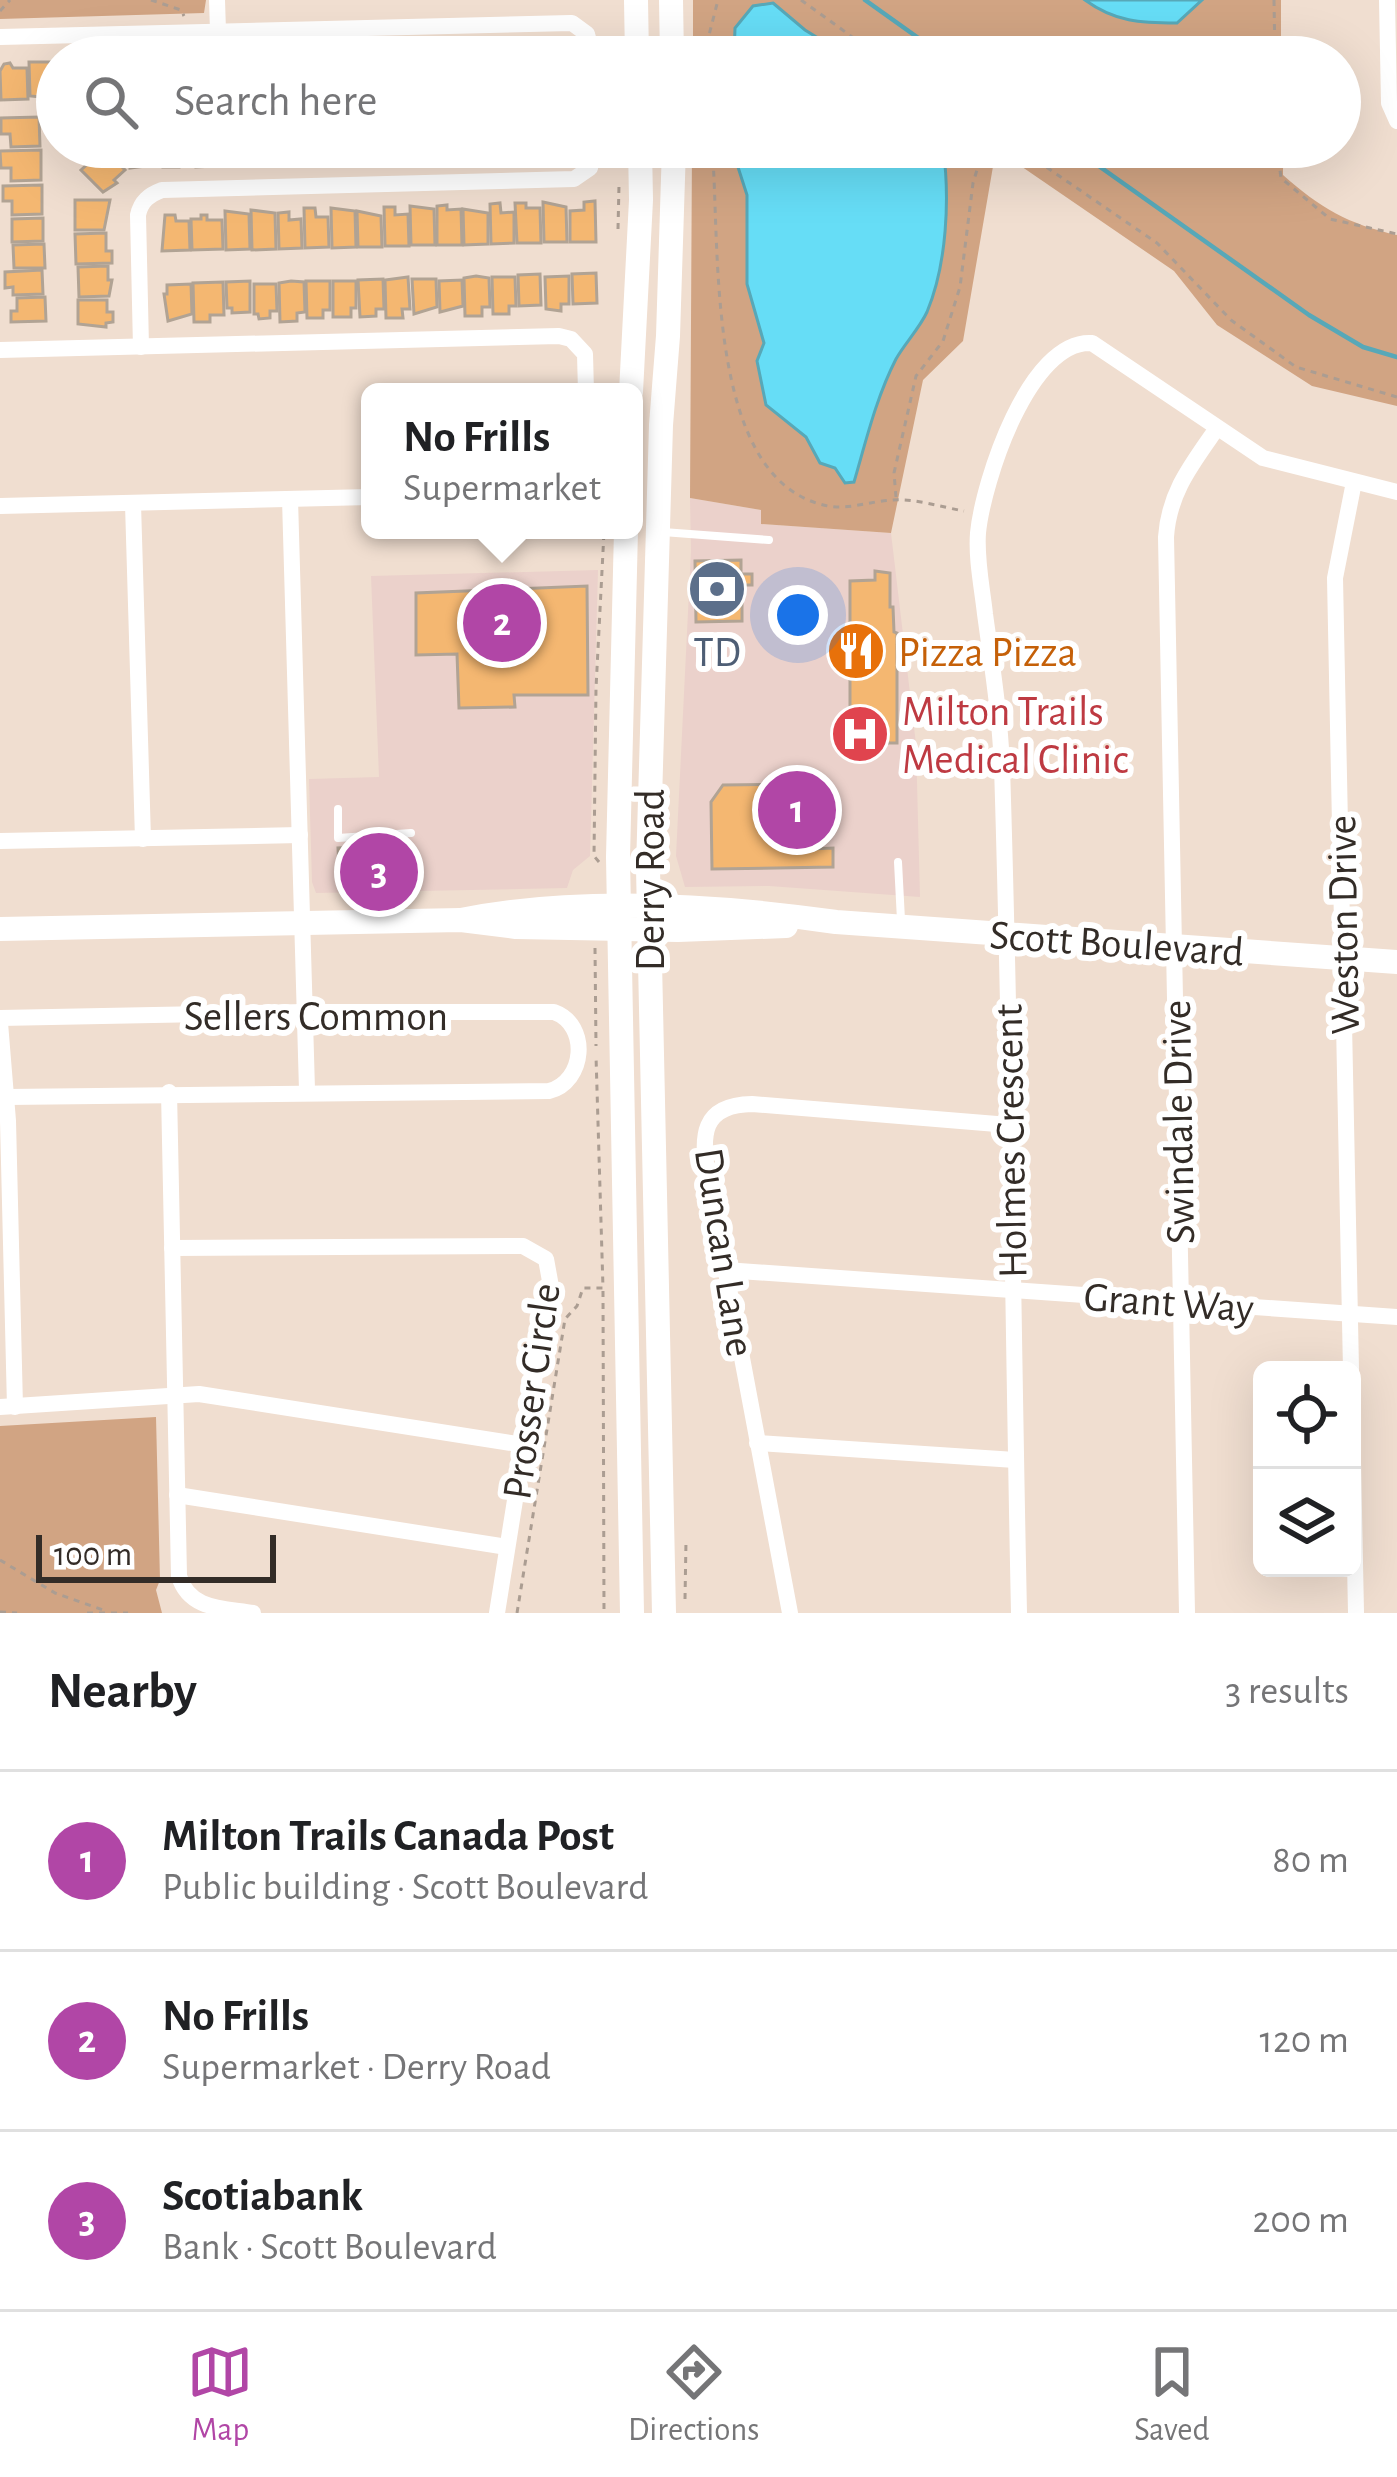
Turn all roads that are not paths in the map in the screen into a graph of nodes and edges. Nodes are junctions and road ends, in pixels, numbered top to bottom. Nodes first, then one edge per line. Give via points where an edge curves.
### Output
1 (217, 0) edge
2 (636, 0) edge
3 (671, 0) edge
4 (1387, 0) edge
5 (218, 31) junction
6 (36, 36) edge
7 (36, 36) edge
8 (588, 36) edge
9 (637, 36) edge
10 (672, 36) edge
11 (0, 37) edge
12 (1397, 121) edge
13 (590, 168) edge
14 (640, 168) edge
15 (673, 168) edge
16 (141, 346) junction
17 (0, 350) edge
18 (586, 383) edge
19 (631, 383) edge
20 (1217, 428) junction
21 (1354, 482) junction
22 (1397, 492) edge
23 (361, 497) edge
24 (290, 499) junction
25 (133, 504) junction
26 (0, 506) edge
27 (658, 532) junction
28 (626, 539) edge
29 (769, 540) dead end
30 (338, 809) dead end
31 (411, 833) dead end
32 (300, 835) junction
33 (143, 839) junction
34 (0, 841) edge
35 (898, 862) dead end
36 (618, 917) junction
37 (649, 918) junction
38 (303, 923) junction
39 (901, 926) junction
40 (0, 929) edge
41 (1005, 934) junction
42 (1174, 947) junction
43 (1343, 958) junction
44 (1397, 962) edge
45 (305, 1012) junction
46 (0, 1021) edge
47 (307, 1090) junction
48 (169, 1092) junction
49 (7, 1097) junction
50 (1009, 1125) junction
51 (172, 1248) junction
52 (725, 1270) junction
53 (1012, 1290) junction
54 (1181, 1301) junction
55 (1351, 1313) junction
56 (1397, 1317) edge
57 (1351, 1361) edge
58 (174, 1397) junction
59 (8, 1407) edge
60 (757, 1443) junction
61 (524, 1445) junction
62 (1016, 1460) junction
63 (1353, 1469) edge
64 (177, 1495) junction
65 (507, 1547) junction
66 (253, 1613) edge
67 (497, 1613) edge
68 (632, 1613) edge
69 (664, 1613) edge
70 (790, 1613) edge
71 (1019, 1613) edge
72 (1187, 1613) edge
73 (1356, 1613) edge

1 - 5 street
2 - 9 main road
3 - 10 main road
4 - 12 street via 1389,103
5 - 7 street
5 - 8 street via 572,23
6 - 11 street
13 - 16 street via 574,179 153,194 138,215
14 - 19 main road
15 - 27 main road, Derry Road
16 - 17 street
16 - 18 street via 559,336 585,354
20 - 21 street, Holmes Crescent via 1280,465
20 - 41 street, Holmes Crescent via 1099,345 1083,343 1056,355 1000,443 977,551 1001,746
20 - 42 street, Swindale Drive via 1180,483 1166,537
21 - 22 street, Holmes Crescent
21 - 43 street, Weston Drive via 1335,578
23 - 24 street
24 - 25 street
24 - 32 street
25 - 26 street
25 - 33 street
27 - 29 lane
27 - 37 main road, Derry Road
28 - 36 main road, Derry Road
30 - 31 lane via 338,838
32 - 33 street
32 - 38 street
33 - 34 street
35 - 39 lane
36 - 37 main road, Scott Boulevard
36 - 38 main road, Scott Boulevard via 524,908 461,920
36 - 68 main road, Derry Road
37 - 39 main road, Scott Boulevard
37 - 69 main road, Derry Road
38 - 40 main road, Scott Boulevard
38 - 45 street
39 - 41 main road, Scott Boulevard
41 - 42 main road, Scott Boulevard
41 - 50 street, Holmes Crescent
42 - 43 main road, Scott Boulevard
42 - 54 street, Swindale Drive
43 - 44 main road, Scott Boulevard
43 - 55 street, Weston Drive
45 - 46 street, Sellers Common
45 - 47 street
45 - 47 street, Sellers Common via 554,1012 576,1031 577,1069 566,1085 549,1090
46 - 49 street
47 - 48 street
48 - 49 street
48 - 51 street
49 - 59 street
50 - 52 street, Duncan Lane via 727,1107 710,1121 704,1148
50 - 53 street, Holmes Crescent
51 - 58 street
51 - 61 street, Prosser Circle via 534,1249 551,1273
52 - 53 street, Grant Way
52 - 60 street, Duncan Lane
53 - 54 street, Grant Way
53 - 62 street, Holmes Crescent
54 - 55 street, Grant Way
54 - 72 street, Swindale Drive
55 - 56 street, Grant Way
55 - 57 street, Weston Drive
58 - 59 street
58 - 61 street via 199,1394
58 - 64 street
60 - 62 street
60 - 70 street, Duncan Lane
61 - 65 street, Prosser Circle
62 - 71 street, Holmes Crescent
63 - 73 street
64 - 65 street
64 - 66 street via 186,1593 197,1603
65 - 67 street, Prosser Circle

